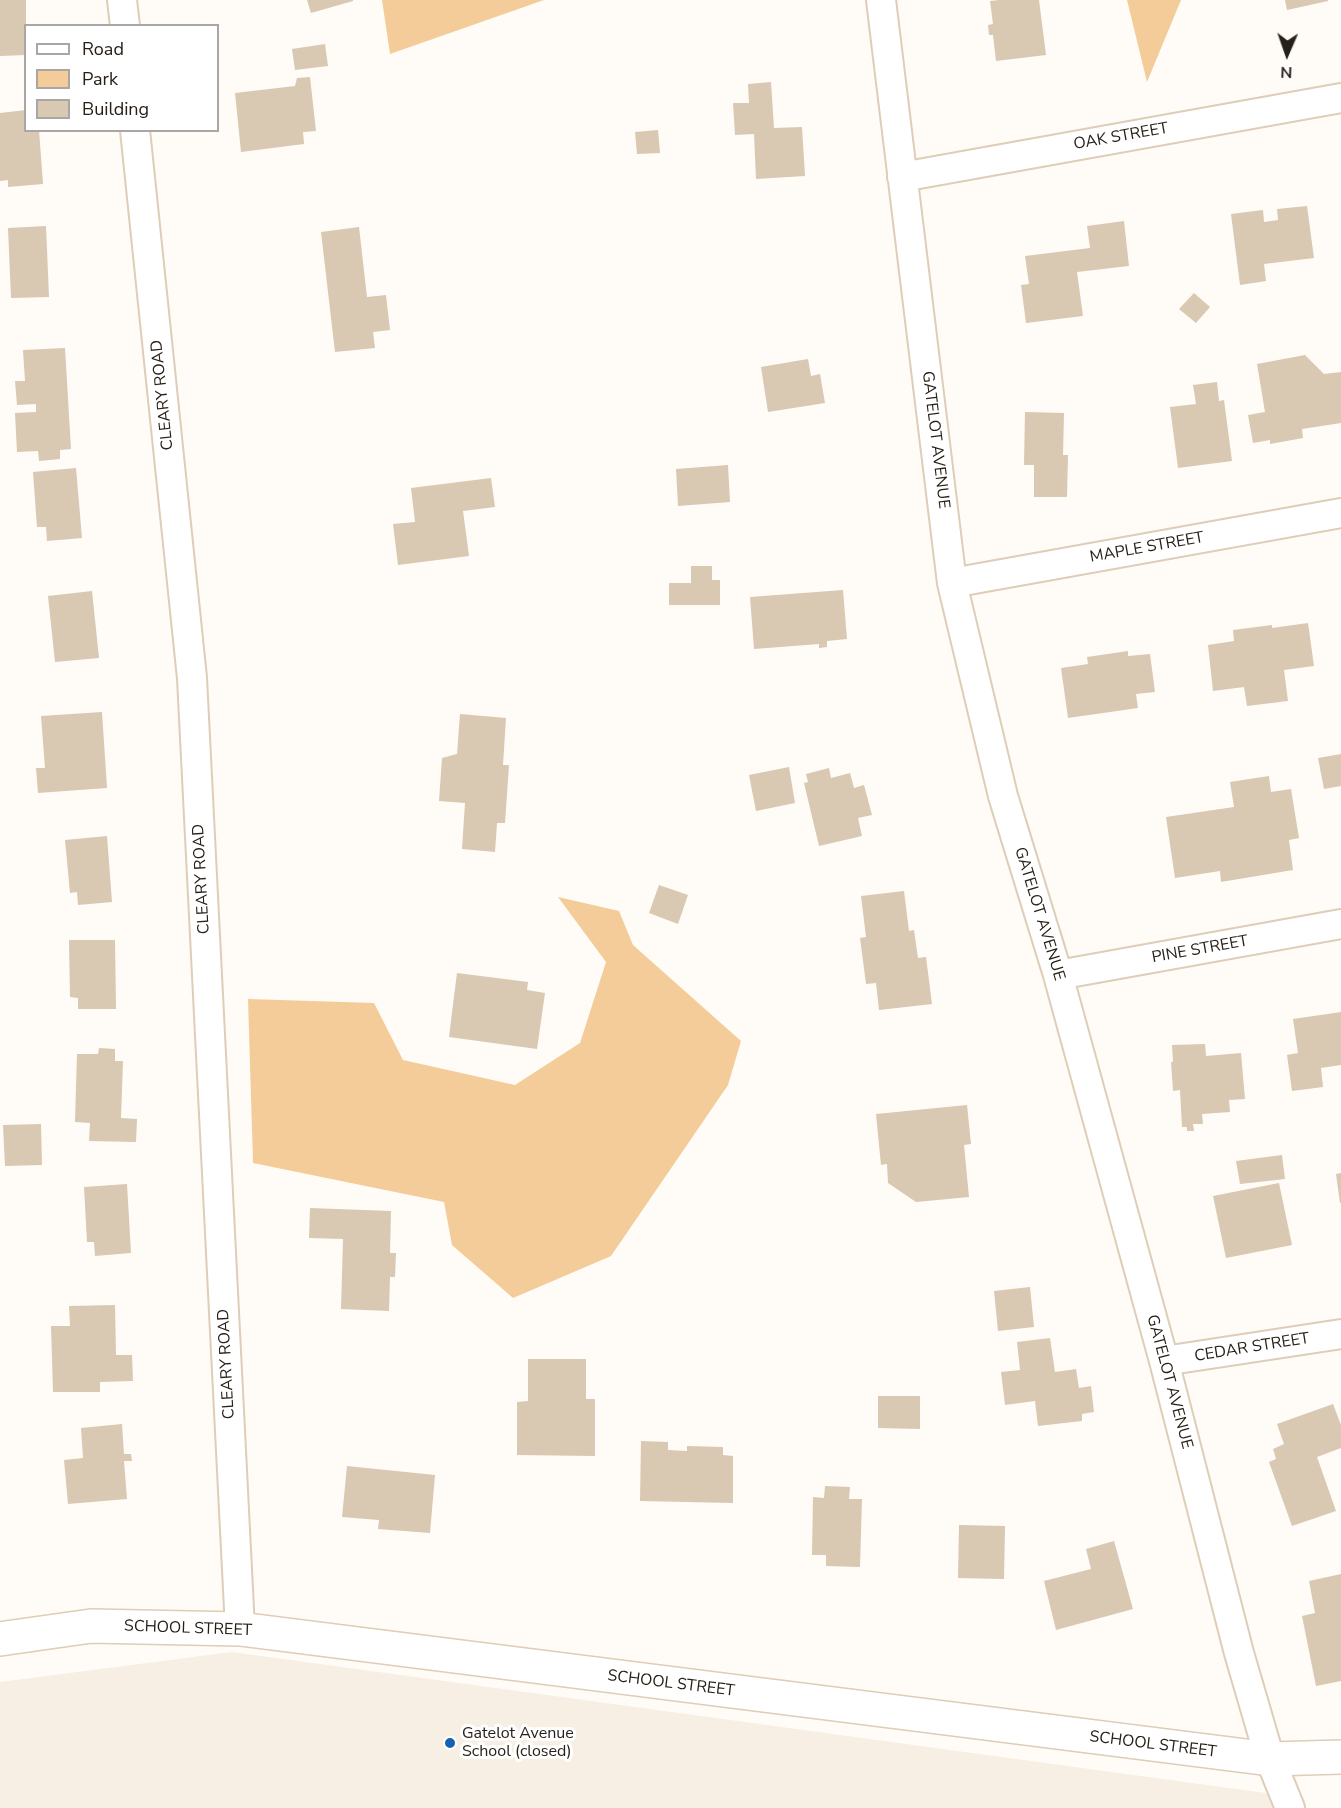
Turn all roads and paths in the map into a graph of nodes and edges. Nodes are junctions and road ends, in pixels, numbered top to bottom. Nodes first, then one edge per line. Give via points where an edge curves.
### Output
1 (122, 0) edge
2 (881, 0) edge
3 (125, 24) edge
4 (1341, 98) edge
5 (135, 132) edge
6 (902, 177) junction
7 (1341, 513) edge
8 (952, 583) junction
9 (1341, 924) edge
10 (1058, 975) junction
11 (1341, 1334) edge
12 (1164, 1361) junction
13 (240, 1629) junction
14 (0, 1639) edge
15 (1341, 1757) edge
16 (1270, 1759) junction
17 (1290, 1808) edge

1 - 3 street
2 - 6 street, GATELOT AVENUE
4 - 6 street, OAK STREET
5 - 13 street, CLEARY ROAD via 192,678
6 - 8 street, GATELOT AVENUE
7 - 8 street, MAPLE STREET
8 - 10 street, GATELOT AVENUE via 1003,796
9 - 10 street, PINE STREET
10 - 12 street, GATELOT AVENUE
11 - 12 street, CEDAR STREET
12 - 16 street, GATELOT AVENUE
13 - 14 street, SCHOOL STREET via 91,1626
13 - 16 street, SCHOOL STREET
15 - 16 street, SCHOOL STREET
16 - 17 street, GATELOT AVENUE

